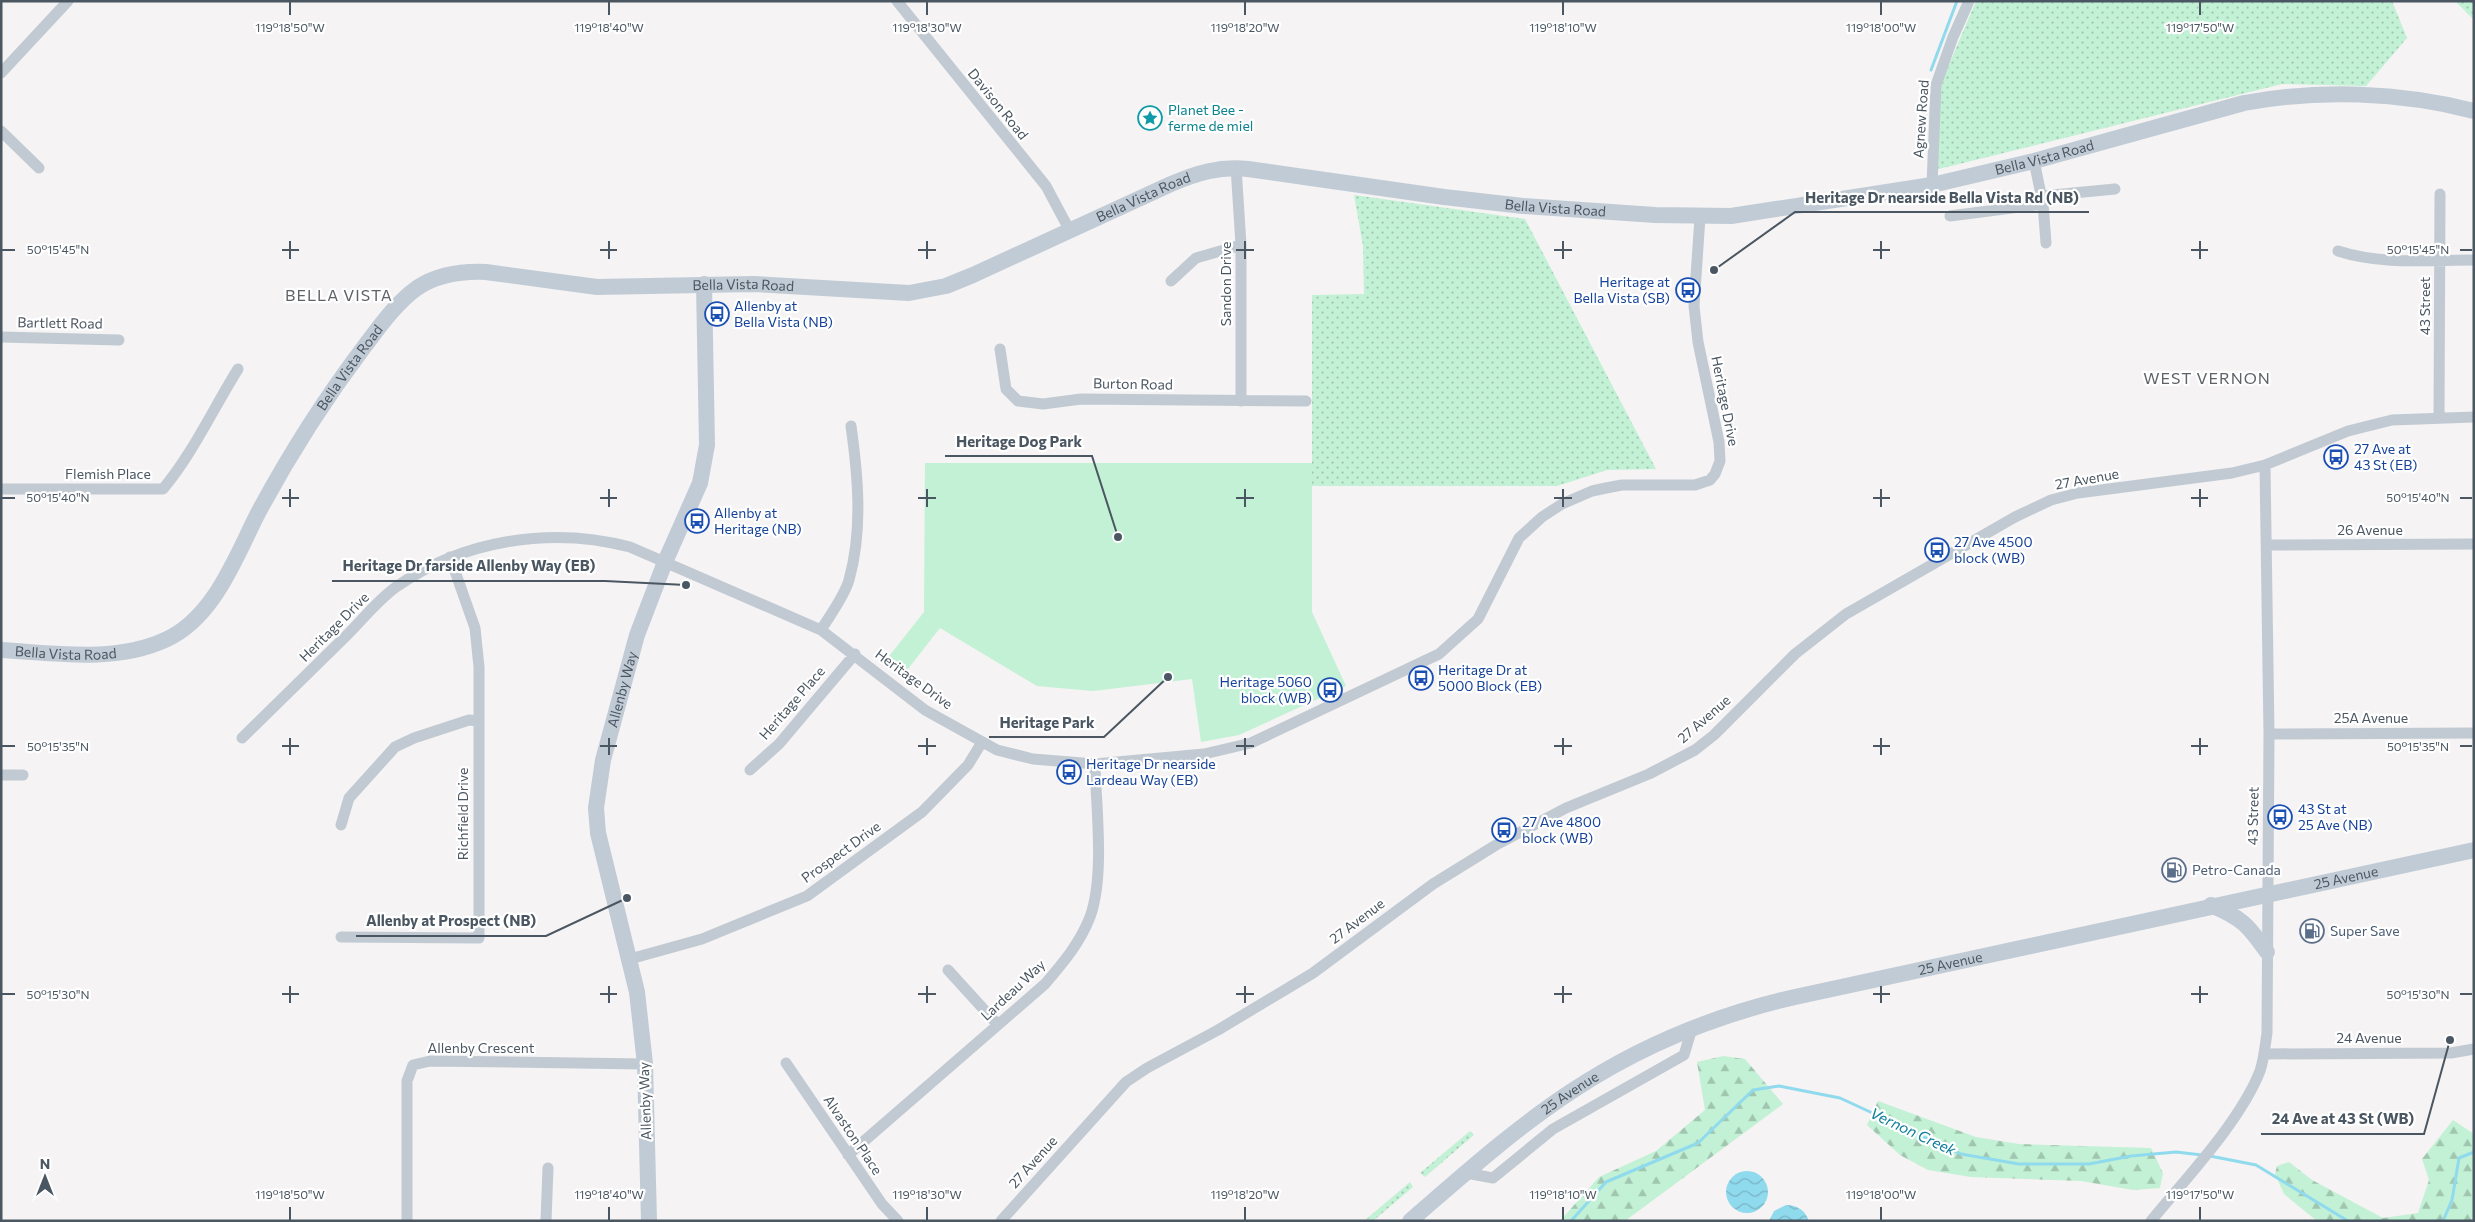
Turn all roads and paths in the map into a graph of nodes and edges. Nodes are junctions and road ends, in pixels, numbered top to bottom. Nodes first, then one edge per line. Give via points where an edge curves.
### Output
1 (68, 1) edge
2 (897, 1) edge
3 (1969, 1) edge
4 (1, 73) edge
5 (2474, 111) edge
6 (1, 131) edge
7 (2034, 161) junction
8 (1236, 167) junction
9 (40, 168) dead end
10 (1932, 185) junction
11 (2115, 189) dead end
12 (2440, 194) dead end
13 (2042, 200) junction
14 (1950, 216) dead end
15 (1700, 217) junction
16 (1070, 231) junction
17 (2046, 243) dead end
18 (1241, 245) junction
19 (2338, 251) dead end
20 (2440, 260) junction
21 (2474, 260) edge
22 (1171, 281) dead end
23 (704, 284) junction
24 (1, 337) edge
25 (119, 340) dead end
26 (1000, 348) dead end
27 (238, 370) dead end
28 (1241, 401) junction
29 (1306, 401) dead end
30 (2474, 417) edge
31 (2439, 418) junction
32 (851, 426) dead end
33 (2265, 465) junction
34 (1, 489) edge
35 (2474, 544) edge
36 (2266, 545) junction
37 (450, 557) junction
38 (665, 562) junction
39 (821, 630) junction
40 (1, 650) edge
41 (854, 654) junction
42 (478, 721) junction
43 (2474, 733) edge
44 (2269, 734) junction
45 (242, 738) dead end
46 (982, 742) junction
47 (1095, 764) junction
48 (750, 770) dead end
49 (1, 775) edge
50 (23, 775) dead end
51 (341, 825) dead end
52 (2474, 850) edge
53 (2267, 893) junction
54 (2212, 905) junction
55 (341, 937) dead end
56 (2267, 952) junction
57 (630, 959) junction
58 (948, 970) dead end
59 (998, 1024) junction
60 (1690, 1035) dead end
61 (2474, 1049) edge
62 (2264, 1054) junction
63 (786, 1063) dead end
64 (645, 1064) junction
65 (848, 1155) junction
66 (548, 1168) dead end
67 (1466, 1173) junction
68 (407, 1221) edge
69 (546, 1221) edge
70 (649, 1221) edge
71 (898, 1221) edge
72 (1001, 1221) edge
73 (1410, 1221) edge
74 (2151, 1221) edge

1 - 4 street
2 - 16 street, Davison Road via 1046,186
3 - 10 street, Agnew Road via 1936,85
5 - 7 street, Bella Vista Road via 2439,103 2366,95 2278,96
6 - 9 street
7 - 10 street, Bella Vista Road
7 - 13 street
8 - 15 street, Bella Vista Road via 1523,206
8 - 16 street, Bella Vista Road via 1200,172
8 - 18 street, Sandon Drive
10 - 15 street, Bella Vista Road via 1762,212
11 - 13 street
12 - 20 street, 43 Street
13 - 14 street
13 - 17 street
15 - 47 street, Heritage Drive via 1695,326 1720,452 1718,468 1710,480 1695,484 1622,485 1592,491 1562,504 1520,538 1478,619 1439,654 1251,743 1204,754
16 - 23 street, Bella Vista Road via 973,275 924,291 892,293 809,286
18 - 22 street via 1196,258
18 - 28 street, Sandon Drive
19 - 20 street via 2382,260
20 - 21 street
20 - 31 street, 43 Street
23 - 38 street, Allenby Way via 707,445 700,484
23 - 40 street, Bella Vista Road via 597,288 471,272 429,281 398,305 314,416 282,467 224,579 207,604 182,630 167,640 126,652 86,654
24 - 25 street, Bartlett Road
26 - 28 street, Burton Road via 1006,389 1018,400 1043,404 1081,399
27 - 34 street, Flemish Place via 184,464 163,489
28 - 29 street, Burton Road
30 - 31 street, 27 Avenue
31 - 33 street, 27 Avenue via 2392,420 2348,431
32 - 39 street via 857,471 856,544 848,581
33 - 36 street, 43 Street
33 - 72 street, 27 Avenue via 2232,473 2078,493 2051,500 1868,600 1795,654 1695,750 1649,774 1566,808 1496,845 1433,884 1313,973 1126,1082
35 - 36 street, 26 Avenue
36 - 44 street, 43 Street
37 - 38 street, Heritage Drive via 504,541 585,539 616,544
37 - 42 street, Richfield Drive via 475,628 479,667
37 - 45 street, Heritage Drive via 394,588
38 - 39 street, Heritage Drive
38 - 57 street, Allenby Way via 637,635 603,760 596,808 598,833
39 - 41 street, Heritage Drive
41 - 46 street, Heritage Drive via 925,710
41 - 48 street, Heritage Place via 779,744
42 - 51 street via 469,720 395,747 349,798
42 - 55 street, Richfield Drive via 479,938
43 - 44 street, 25A Avenue
44 - 53 street, 43 Street
46 - 47 street, Heritage Drive via 996,750 1033,759
46 - 57 street, Prospect Drive via 968,765 922,812 807,896 702,939
47 - 59 street, Lardeau Way via 1099,866 1090,916 1064,962 1045,984
49 - 50 street
52 - 53 street, 25 Avenue
53 - 54 street, 25 Avenue
53 - 56 street, 43 Street
54 - 56 street via 2248,926
54 - 67 street, 25 Avenue via 1780,1000 1723,1017 1655,1045 1599,1074 1534,1117
56 - 62 street, 43 Street
57 - 64 street, Allenby Way
58 - 59 street
59 - 65 street, Lardeau Way
60 - 67 street, 25 Avenue via 1684,1055 1553,1129 1493,1178
61 - 62 street, 24 Avenue via 2451,1053
62 - 74 street, 43 Street via 2252,1088 2213,1144
63 - 65 street, Alvaston Place
64 - 68 street, Allenby Crescent via 430,1061 413,1065 407,1081
64 - 70 street, Allenby Way
65 - 71 street, Alvaston Place
66 - 69 street
67 - 73 street, 25 Avenue

